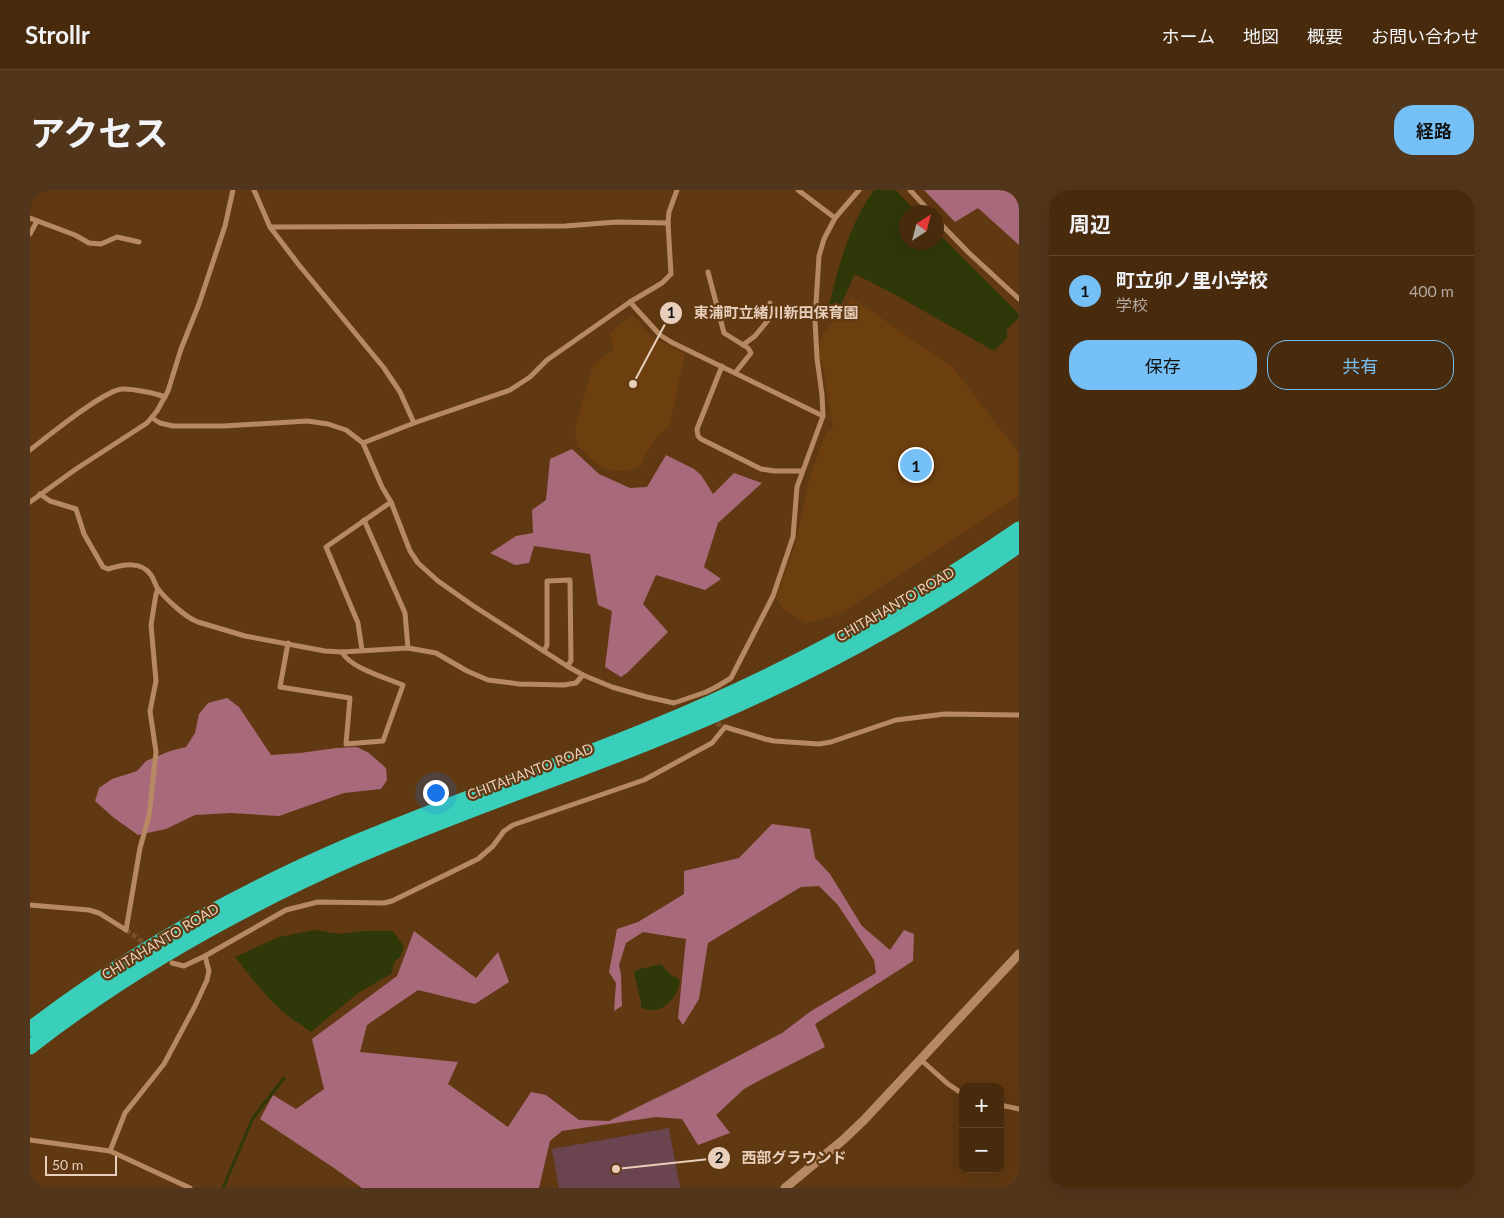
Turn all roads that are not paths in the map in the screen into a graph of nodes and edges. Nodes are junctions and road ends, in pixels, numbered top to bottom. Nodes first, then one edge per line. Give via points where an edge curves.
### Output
1 (233, 190) edge
2 (254, 190) edge
3 (677, 190) edge
4 (798, 190) edge
5 (859, 190) edge
6 (910, 190) edge
7 (924, 205) edge
8 (30, 218) edge
9 (835, 218) junction
10 (37, 221) junction
11 (668, 223) junction
12 (944, 227) edge
13 (270, 228) junction
14 (30, 234) edge
15 (139, 242) dead end
16 (708, 272) dead end
17 (1019, 299) edge
18 (630, 302) junction
19 (770, 303) dead end
20 (743, 345) junction
21 (722, 366) junction
22 (735, 373) junction
23 (165, 397) junction
24 (823, 416) junction
25 (152, 418) junction
26 (414, 423) junction
27 (363, 443) junction
28 (30, 450) edge
29 (802, 471) junction
30 (40, 494) junction
31 (30, 502) edge
32 (391, 502) junction
33 (364, 520) junction
34 (1019, 529) edge
35 (1019, 545) edge
36 (158, 589) junction
37 (288, 643) junction
38 (408, 648) junction
39 (362, 650) junction
40 (544, 651) junction
41 (342, 652) junction
42 (567, 666) junction
43 (583, 676) junction
44 (1019, 715) edge
45 (30, 905) edge
46 (1019, 954) edge
47 (205, 956) junction
48 (172, 963) dead end
49 (30, 1029) edge
50 (30, 1047) edge
51 (920, 1059) junction
52 (959, 1091) edge
53 (1004, 1106) edge
54 (1019, 1109) edge
55 (30, 1140) edge
56 (110, 1150) junction
57 (190, 1188) edge
58 (786, 1188) edge

1 - 23 street via 199,304
2 - 13 street
3 - 11 street
4 - 9 street
5 - 9 street
6 - 7 street
8 - 10 street
9 - 24 street via 819,256 815,312 816,358
10 - 14 street
10 - 15 street via 75,234 89,243 101,244 118,237
11 - 13 street
11 - 18 street via 671,274
12 - 17 street
13 - 26 street via 384,368 400,392
16 - 20 street via 724,333
18 - 21 street via 660,335
18 - 26 street via 510,390
19 - 20 street via 768,319
20 - 22 street via 752,352
21 - 22 street
21 - 29 street via 697,429 698,436 761,469
22 - 24 street
23 - 25 street
23 - 28 street via 122,388 70,418
24 - 29 street
25 - 27 street via 160,424 173,426 317,422 346,430
25 - 30 street
26 - 27 street
27 - 32 street
29 - 43 street via 797,487 793,537 773,596 731,678 706,692 674,703
30 - 31 street
30 - 36 street via 50,501 76,509 84,534 103,567 138,566 148,571
32 - 33 street
32 - 40 street via 418,564 472,605
33 - 38 street via 405,613
33 - 39 street via 326,547 358,623
34 - 49 highway, CHITAHANTO ROAD via 906,602 730,693 647,730 354,843 229,902 154,944
35 - 50 highway, CHITAHANTO ROAD via 981,573 914,613 826,662 738,705 417,831 245,910 161,956
36 - 37 street via 198,622 245,636
36 - 45 street via 151,625 156,682 150,711 156,752 149,816 126,930 89,910
37 - 41 street
37 - 41 street via 280,687 350,698 346,744 383,741 403,685 356,665
38 - 39 street
38 - 43 street via 436,652 488,680 564,685
39 - 41 street
40 - 42 street
40 - 42 street via 547,645 547,581 570,580 571,661
42 - 43 street
44 - 47 street via 945,714 896,720 819,744 765,739 725,727 712,743 644,780 513,825 478,859 392,901 318,902 286,910
46 - 51 street
47 - 48 street via 184,966
47 - 56 street via 209,971 195,1006 164,1064 125,1113
51 - 52 street
51 - 58 street via 863,1121
53 - 54 street
55 - 56 street
56 - 57 street

